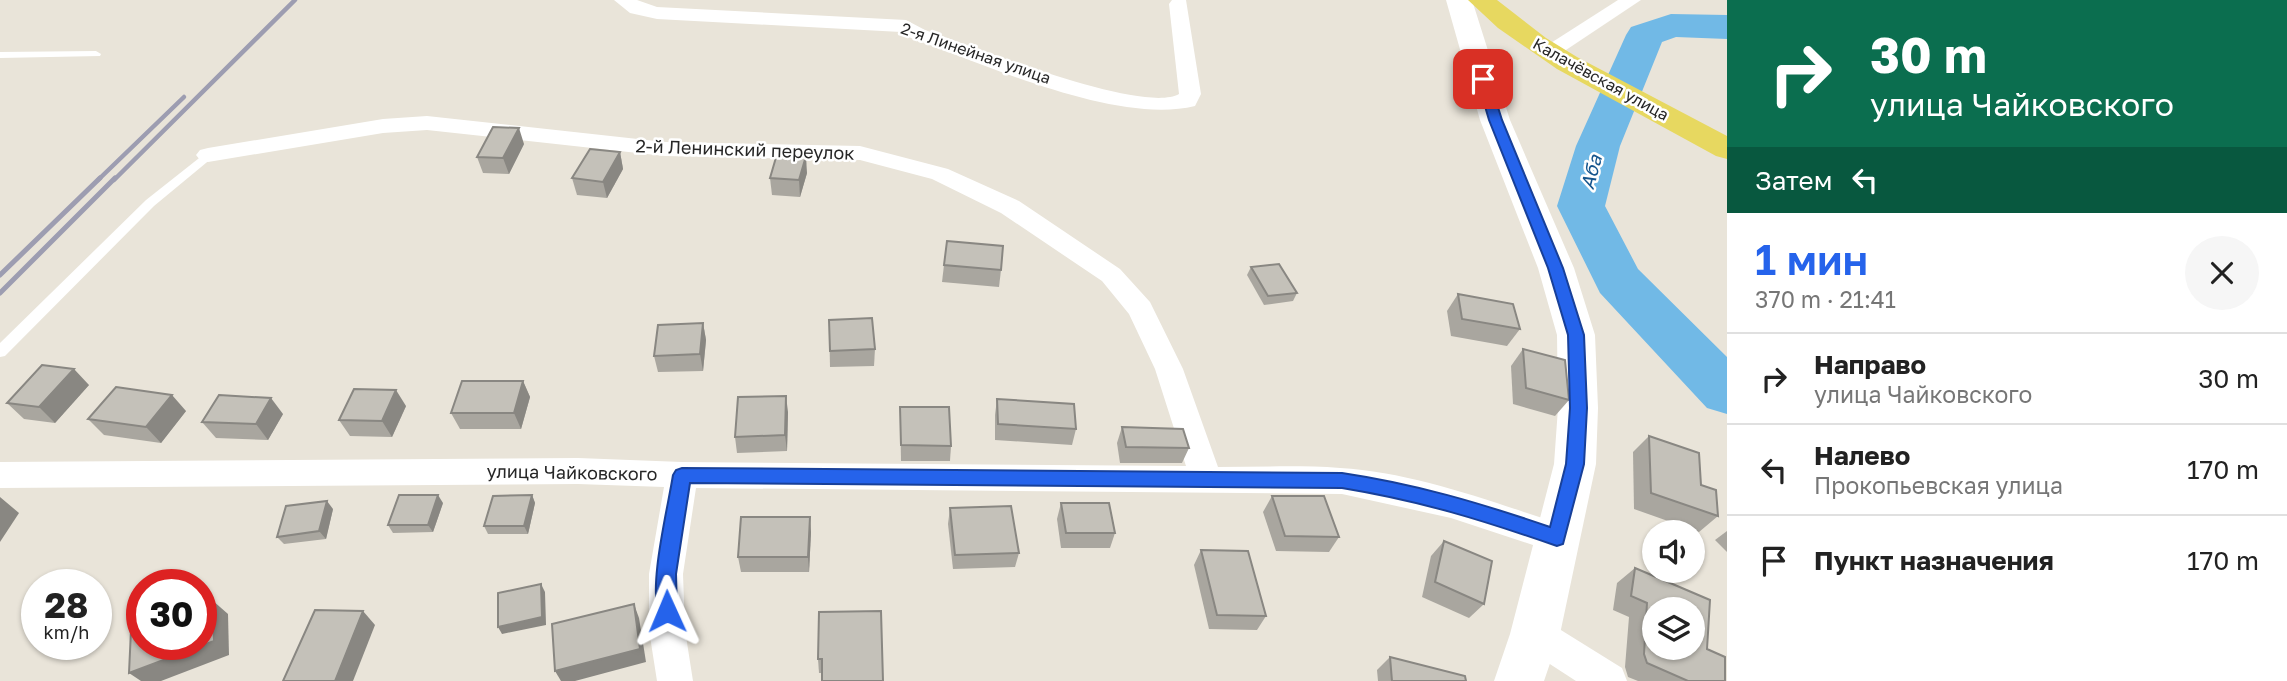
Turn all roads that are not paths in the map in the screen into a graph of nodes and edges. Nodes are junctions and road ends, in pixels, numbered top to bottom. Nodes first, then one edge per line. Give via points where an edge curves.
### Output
1 (624, 0) edge
2 (1459, 0) edge
3 (1481, 0) edge
4 (1631, 0) edge
5 (1180, 4) dead end
6 (897, 7) dead end
7 (906, 26) junction
8 (96, 54) dead end
9 (0, 55) edge
10 (1559, 58) junction
11 (1727, 149) edge
12 (208, 155) joint
13 (0, 352) edge
14 (0, 475) edge
15 (682, 475) junction
16 (1207, 481) junction
17 (1557, 538) junction
18 (1535, 634) junction
19 (675, 681) edge
20 (1519, 681) edge
21 (1609, 681) edge

1 - 7 street, 2-я Линейная улица via 637,9 657,13
2 - 17 main road via 1495,120 1556,268 1576,335 1575,464
3 - 10 main road, Калачёвская улица via 1506,24
4 - 10 street
5 - 7 street, 2-я Линейная улица via 1190,93 1187,101 1175,106 1131,103 1102,95 918,34
6 - 7 street
8 - 9 lane
10 - 11 main road, Калачёвская улица
12 - 13 lane via 150,203
12 - 16 street, 2-й Ленинский переулок via 426,123 665,149 860,153 940,174 1010,207 1111,275 1140,309 1169,369
14 - 15 street, улица Чайковского via 578,471
15 - 16 street, улица Чайковского
15 - 19 street via 666,574 667,630
16 - 17 street, улица Чайковского via 1342,481 1401,490
17 - 18 main road
18 - 20 main road
18 - 21 street

